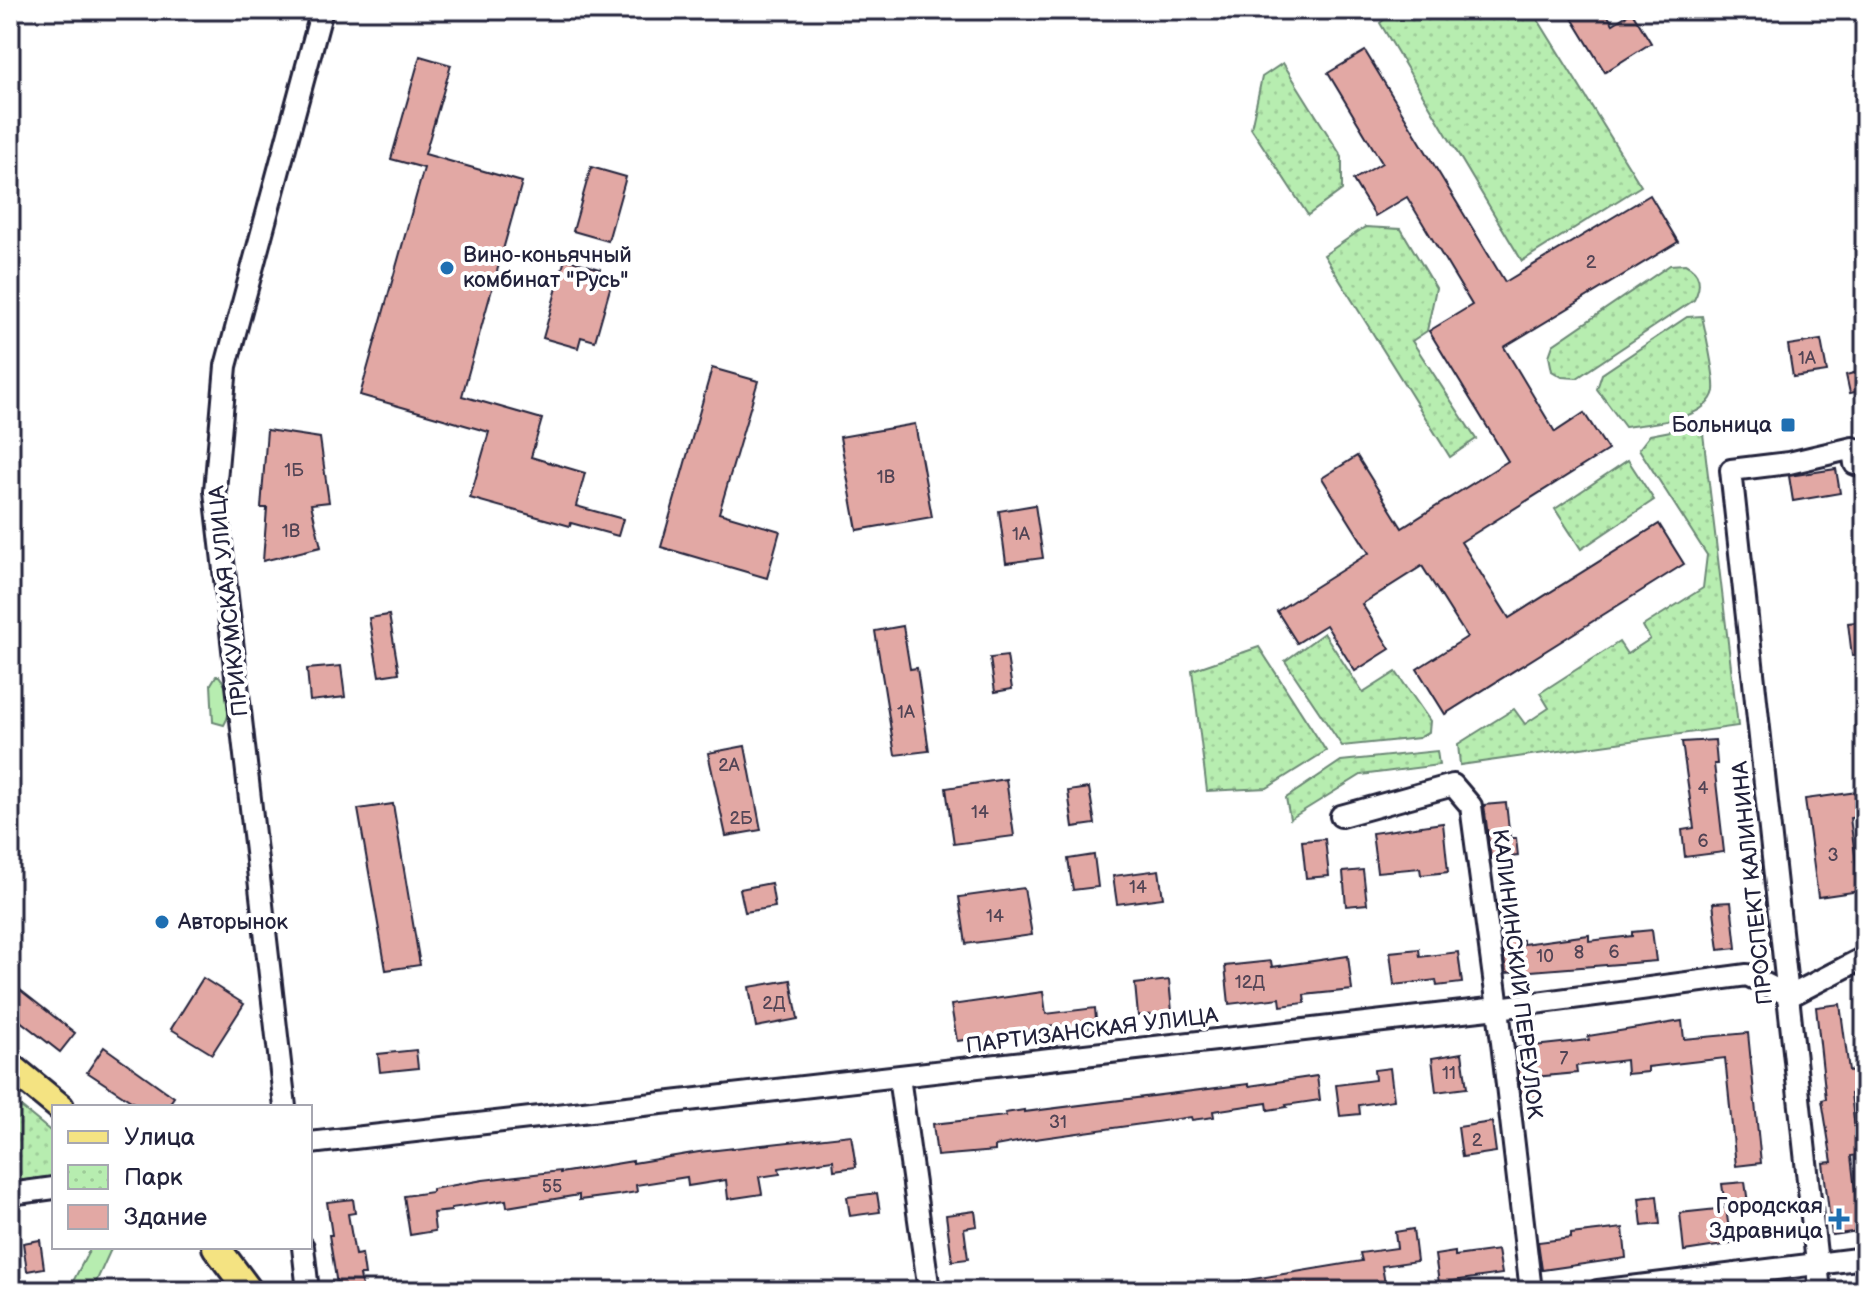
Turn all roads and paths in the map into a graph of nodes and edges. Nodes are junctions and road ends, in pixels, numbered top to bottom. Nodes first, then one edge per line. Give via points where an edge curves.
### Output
1 (322, 10) edge
2 (1865, 466) edge
3 (1341, 816) dead end
4 (1865, 957) edge
5 (1790, 996) junction
6 (1498, 1008) junction
7 (10, 1066) edge
8 (899, 1077) junction
9 (58, 1105) edge
10 (285, 1105) edge
11 (312, 1143) edge
12 (52, 1188) edge
13 (10, 1194) edge
14 (218, 1249) edge
15 (303, 1249) edge
16 (1865, 1258) edge
17 (1817, 1264) junction
18 (249, 1291) edge
19 (308, 1291) edge
20 (929, 1291) edge
21 (1531, 1291) edge
22 (1598, 1291) edge
23 (1820, 1291) edge

1 - 10 street, ПРИКУМСКАЯ УЛИЦА via 226,366 215,491
2 - 5 street, ПРОСПЕКТ КАЛИНИНА via 1855,464 1853,448 1731,470
3 - 6 street, КАЛИНИНСКИЙ ПЕРЕУЛОК via 1453,785 1471,806
4 - 5 street
5 - 6 street, ПАРТИЗАНСКАЯ УЛИЦА via 1747,975
5 - 17 street, ПРОСПЕКТ КАЛИНИНА
6 - 8 street, ПАРТИЗАНСКАЯ УЛИЦА
6 - 21 street, КАЛИНИНСКИЙ ПЕРЕУЛОК
7 - 9 main road
8 - 11 street, ПАРТИЗАНСКАЯ УЛИЦА
8 - 20 street
12 - 13 street
14 - 18 main road
15 - 19 street
16 - 17 street
17 - 22 street
17 - 23 street, ПРОСПЕКТ КАЛИНИНА

